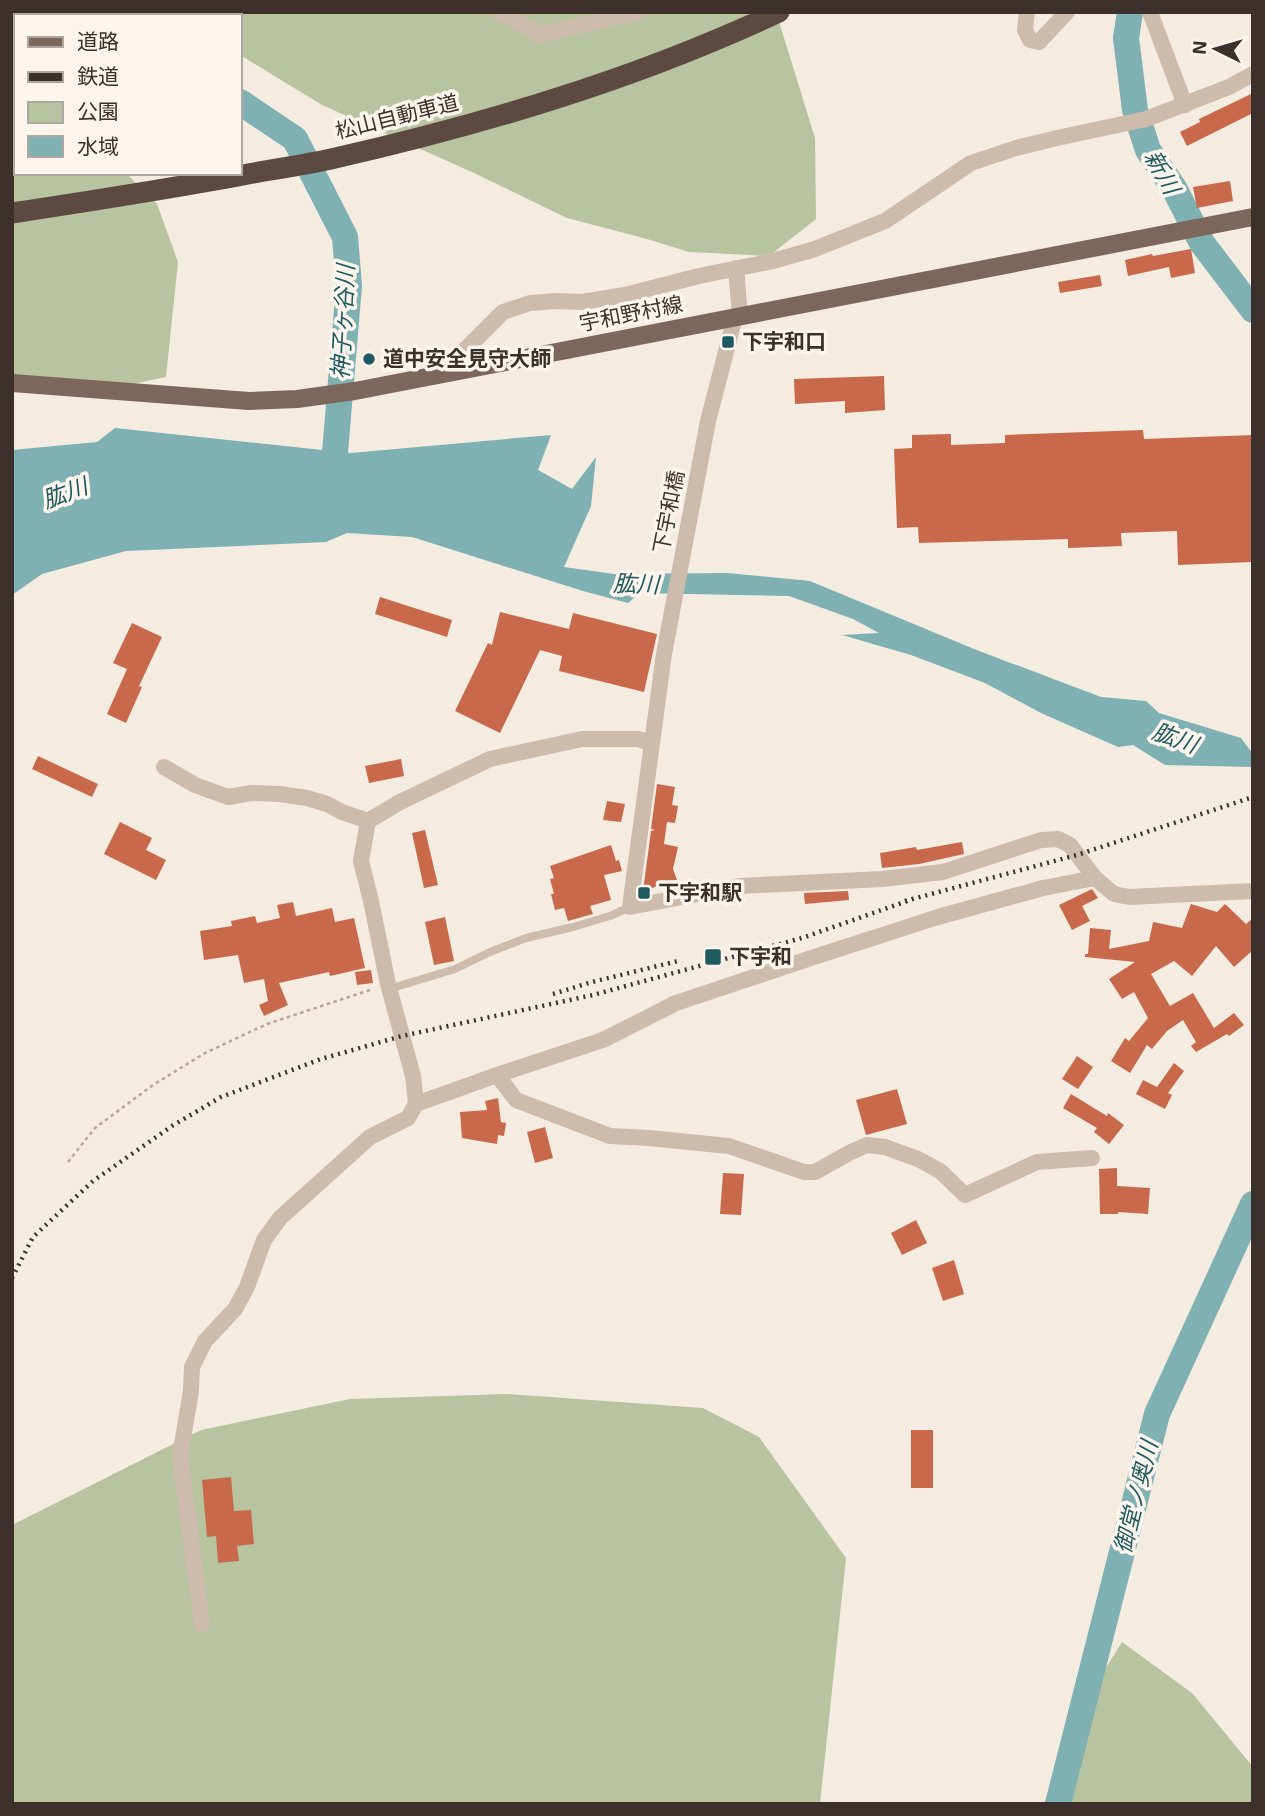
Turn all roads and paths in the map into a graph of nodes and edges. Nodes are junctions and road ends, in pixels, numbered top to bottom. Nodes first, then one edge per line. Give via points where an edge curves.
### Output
1 (498, 12) edge
2 (638, 12) edge
3 (779, 12) edge
4 (1027, 12) edge
5 (1067, 12) edge
6 (1150, 12) edge
7 (1253, 74) edge
8 (1185, 105) junction
9 (12, 213) edge
10 (1250, 217) edge
11 (736, 268) junction
12 (738, 317) junction
13 (440, 375) junction
14 (12, 383) edge
15 (651, 743) junction
16 (164, 767) dead end
17 (368, 821) junction
18 (1095, 878) junction
19 (1253, 891) edge
20 (630, 907) junction
21 (388, 987) junction
22 (497, 1075) junction
23 (416, 1104) junction
24 (1093, 1158) dead end
25 (68, 1163) dead end
26 (202, 1624) dead end

1 - 2 street via 540,35
3 - 9 highway, 松山自動車道 via 650,67 443,132 329,159
4 - 5 street via 1025,30 1030,40 1039,42
6 - 8 street
7 - 8 street
8 - 11 street via 1138,122 1056,138 971,163 885,221 815,248
10 - 12 main road, 宇和野村線
11 - 12 street, 下宇和橋
11 - 13 street via 625,295 530,303 503,312
12 - 13 main road, 宇和野村線
12 - 15 street, 下宇和橋 via 700,460
13 - 14 main road, 宇和野村線 via 297,399 248,401
15 - 17 street via 582,739 491,759
15 - 20 street, 下宇和橋
16 - 17 street via 228,797 252,793 307,798
17 - 21 street via 361,861
18 - 19 street via 1114,894 1129,897
18 - 20 street via 1070,845 1058,839 1041,840 943,872 739,886
18 - 22 street via 938,917 811,958 676,1003 603,1041
20 - 21 lane via 526,938 455,969
21 - 23 street via 413,1076
21 - 25 path via 267,1024 205,1053 95,1128
22 - 23 street
22 - 24 street via 516,1100 610,1136 729,1146 804,1172 815,1172 867,1145 885,1147 940,1171 965,1195 1037,1162
23 - 26 street via 408,1118 370,1137 280,1218 264,1240 235,1308 205,1341 192,1367 180,1457

